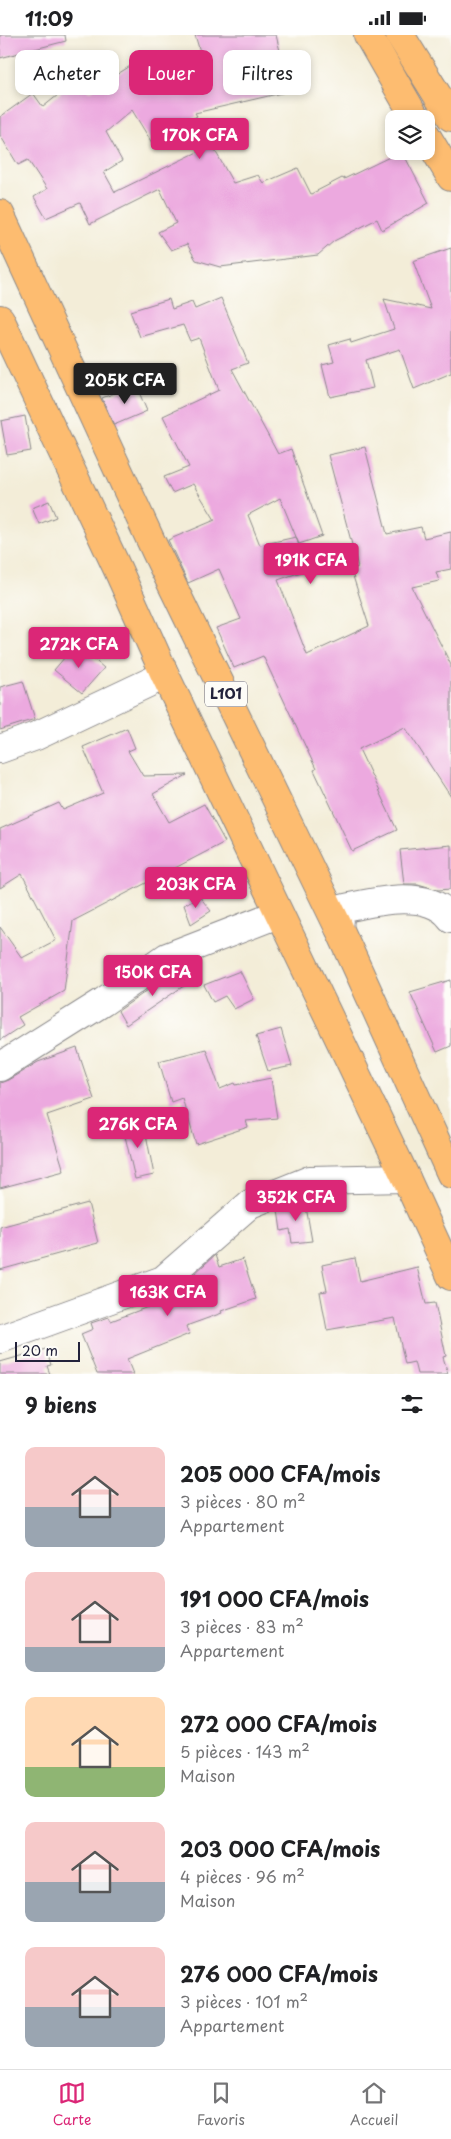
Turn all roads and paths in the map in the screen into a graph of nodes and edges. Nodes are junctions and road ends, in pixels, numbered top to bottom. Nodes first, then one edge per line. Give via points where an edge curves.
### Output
1 (368, 35) edge
2 (400, 35) edge
3 (411, 110) edge
4 (451, 117) edge
5 (435, 150) edge
6 (451, 177) edge
7 (0, 214) edge
8 (0, 319) edge
9 (165, 675) junction
10 (0, 749) edge
11 (278, 914) junction
12 (451, 918) edge
13 (339, 928) junction
14 (0, 1067) edge
15 (451, 1174) edge
16 (406, 1178) junction
17 (451, 1276) edge
18 (0, 1339) edge

1 - 3 main road
2 - 4 main road
5 - 6 main road
7 - 13 main road, L101 via 156,552
8 - 9 main road, L101
9 - 10 street via 36,736
9 - 11 main road, L101
11 - 14 street via 167,957
11 - 16 main road, L101
12 - 13 street via 434,904 419,900 382,900 341,909
13 - 15 main road, L101
16 - 17 main road, L101
16 - 18 street via 310,1180 250,1204 163,1280

